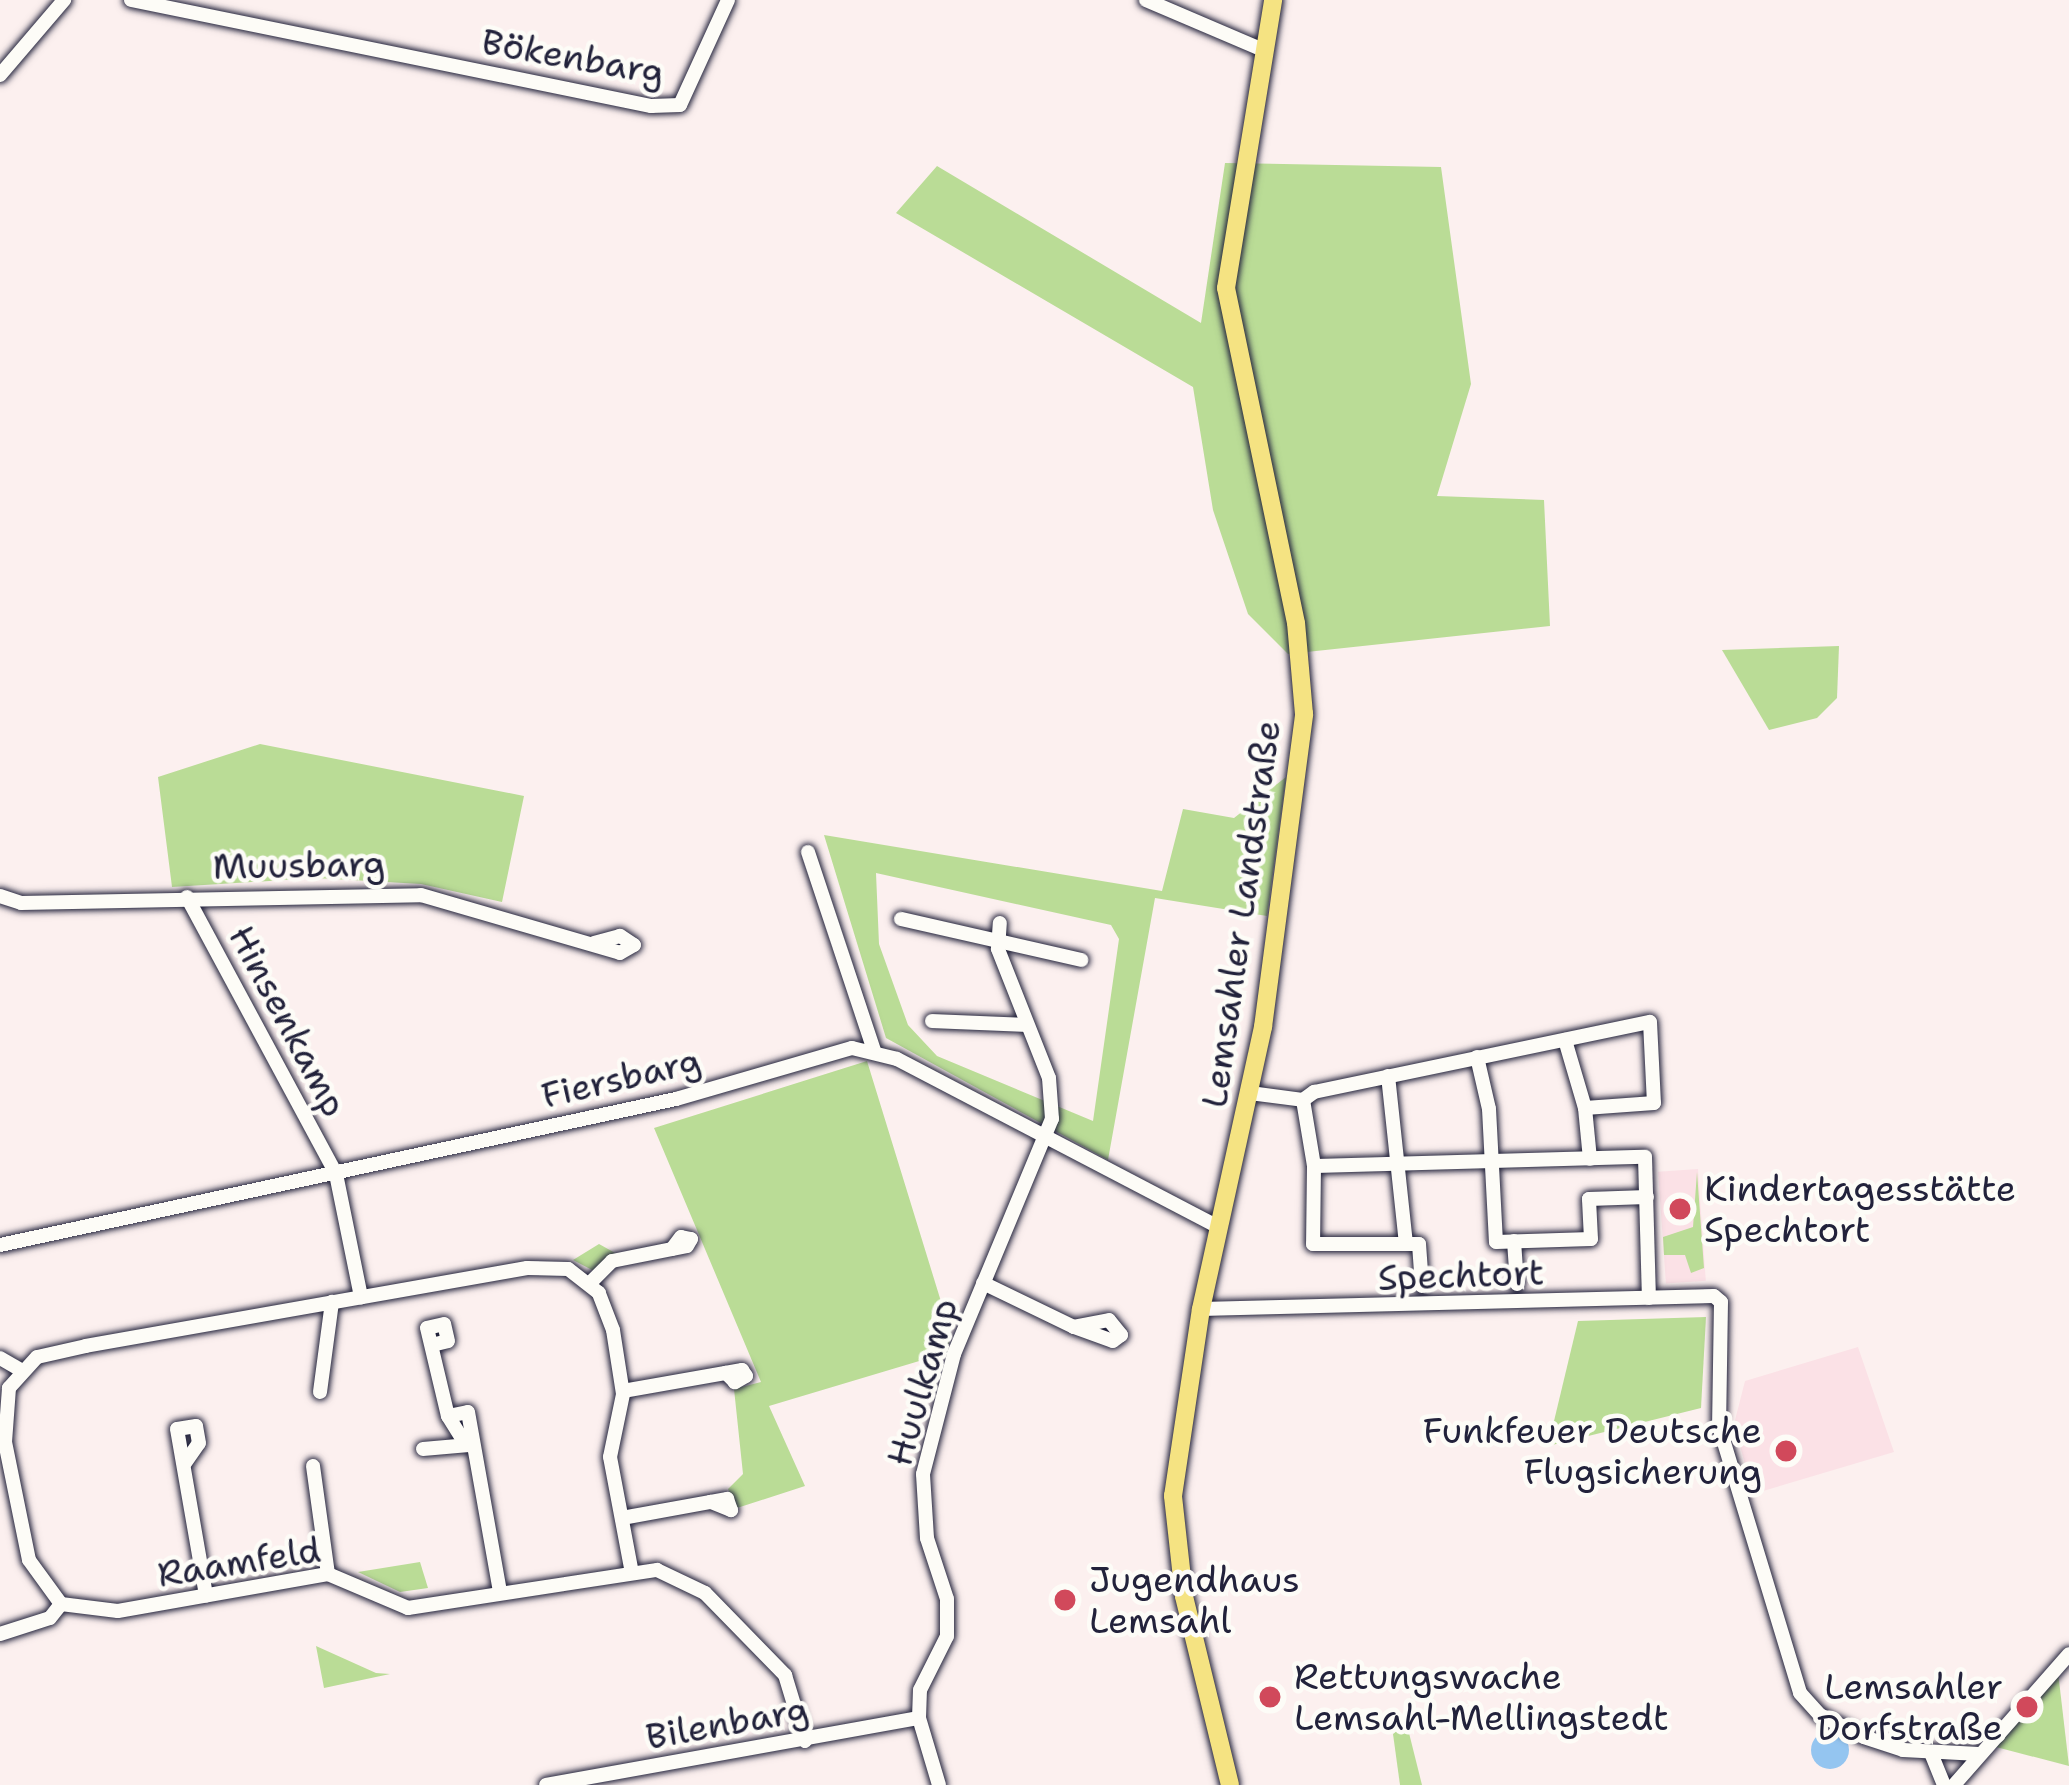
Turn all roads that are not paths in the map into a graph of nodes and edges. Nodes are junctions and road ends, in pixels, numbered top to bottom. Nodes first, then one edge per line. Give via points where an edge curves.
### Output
1 (64, 0) edge
2 (130, 0) edge
3 (728, 0) edge
4 (1146, 0) edge
5 (1274, 0) edge
6 (1263, 50) junction
7 (0, 75) edge
8 (808, 852) dead end
9 (0, 896) edge
10 (187, 897) junction
11 (901, 919) dead end
12 (1000, 923) dead end
13 (998, 940) junction
14 (594, 943) dead end
15 (1081, 960) dead end
16 (932, 1021) dead end
17 (1027, 1025) junction
18 (1565, 1040) junction
19 (874, 1050) junction
20 (1477, 1057) junction
21 (1388, 1076) junction
22 (1250, 1093) junction
23 (1303, 1100) junction
24 (1585, 1108) junction
25 (1044, 1139) junction
26 (1590, 1159) junction
27 (1492, 1162) junction
28 (1401, 1165) junction
29 (1313, 1166) junction
30 (336, 1174) junction
31 (1647, 1197) junction
32 (1220, 1227) junction
33 (1514, 1241) junction
34 (1406, 1244) junction
35 (0, 1245) edge
36 (672, 1249) dead end
37 (590, 1283) junction
38 (983, 1283) junction
39 (1516, 1284) dead end
40 (1422, 1286) dead end
41 (361, 1297) junction
42 (1649, 1298) junction
43 (332, 1302) junction
44 (1201, 1309) junction
45 (1074, 1327) dead end
46 (432, 1345) dead end
47 (0, 1358) edge
48 (21, 1370) junction
49 (726, 1373) dead end
50 (623, 1391) junction
51 (320, 1392) dead end
52 (467, 1444) junction
53 (423, 1448) dead end
54 (185, 1463) dead end
55 (314, 1466) dead end
56 (711, 1502) dead end
57 (622, 1518) junction
58 (631, 1568) junction
59 (328, 1574) junction
60 (500, 1592) junction
61 (206, 1596) junction
62 (62, 1604) junction
63 (0, 1634) edge
64 (2069, 1654) edge
65 (919, 1718) junction
66 (805, 1741) junction
67 (1931, 1753) junction
68 (1979, 1754) junction
69 (546, 1785) edge
70 (938, 1785) edge
71 (1230, 1785) edge
72 (1944, 1785) edge
73 (1954, 1785) edge

1 - 7 street
2 - 3 street, Bökenbarg via 665,106 680,105
4 - 6 street
5 - 6 main road, Lemsahler Landstraße
6 - 22 main road, Lemsahler Landstraße via 1226,288 1305,689
8 - 19 street
9 - 10 street, Muusbarg via 21,903
10 - 14 street, Muusbarg via 421,895
10 - 30 street, Hinsenkamp
11 - 13 street
12 - 13 street
13 - 15 street
13 - 17 street, Huulkamp
16 - 17 street
17 - 25 street, Huulkamp via 1049,1078
18 - 20 street
18 - 24 street
18 - 24 street via 1650,1022 1654,1103
19 - 25 street
19 - 30 street, Fiersbarg via 841,1049 676,1099
20 - 21 street
20 - 27 street
21 - 23 street
21 - 28 street
22 - 23 street
22 - 32 main road, Lemsahler Landstraße
23 - 29 street
24 - 26 street
25 - 32 street
25 - 38 street, Huulkamp
26 - 27 street
26 - 31 street via 1645,1157
27 - 28 street
27 - 33 street via 1496,1242
28 - 29 street
28 - 34 street
29 - 34 street via 1313,1244
30 - 35 street, Fiersbarg
30 - 41 street, Hinsenkamp
31 - 33 street via 1589,1199 1591,1239
31 - 42 street
32 - 44 main road, Lemsahler Landstraße
33 - 39 street
34 - 40 street via 1420,1244
36 - 37 street via 612,1261
37 - 41 street via 546,1266
37 - 50 street via 608,1311
38 - 45 street
38 - 65 street, Huulkamp via 949,1370 923,1474 947,1636 920,1690
41 - 43 street
42 - 44 street, Spechtort
42 - 67 street, Spechtort via 1721,1302 1719,1426 1799,1693 1820,1715 1864,1737
43 - 48 street via 86,1346 37,1357
43 - 51 street
44 - 71 main road, Lemsahler Landstraße via 1177,1438 1173,1516
46 - 52 street via 448,1416 468,1412
47 - 48 street
48 - 62 street via 9,1388 5,1442 29,1560
49 - 50 street
50 - 57 street via 610,1449
52 - 53 street
52 - 60 street
54 - 61 street
55 - 59 street
56 - 57 street
57 - 58 street
58 - 60 street, Raamfeld
58 - 66 street, Raamfeld via 667,1572 705,1593 790,1681
59 - 60 street, Raamfeld via 399,1607
59 - 61 street, Raamfeld
61 - 62 street, Raamfeld via 100,1612
62 - 63 street via 50,1618
64 - 68 street
65 - 66 street, Bilenbarg
65 - 70 street
66 - 69 street, Bilenbarg
67 - 68 street
67 - 72 street
68 - 73 street

